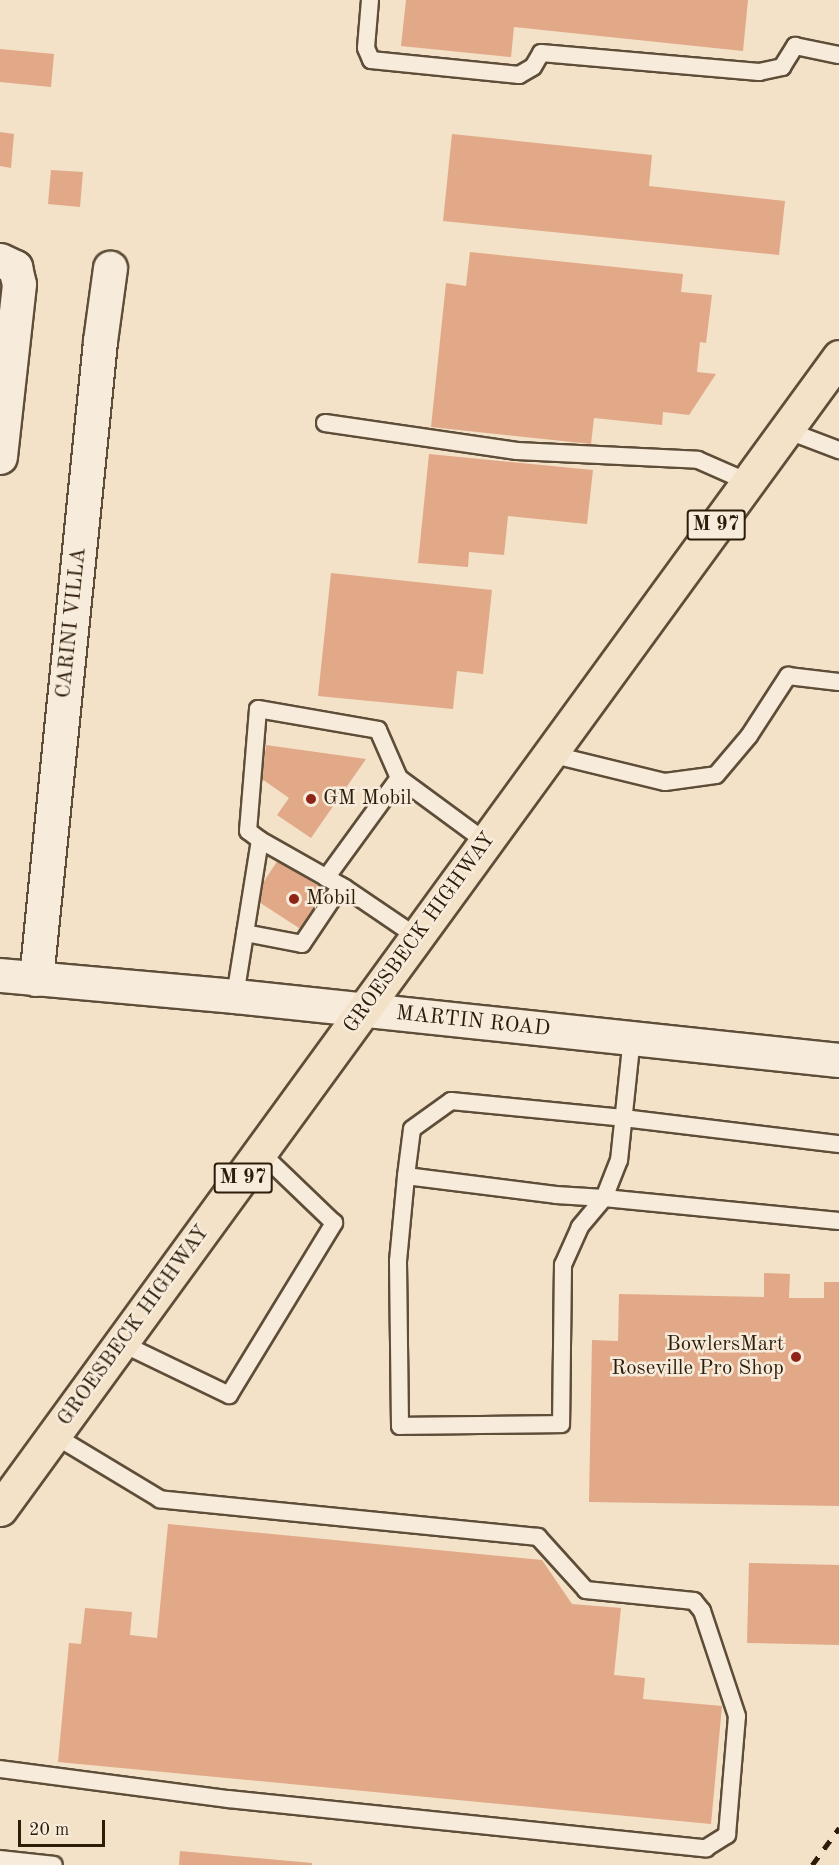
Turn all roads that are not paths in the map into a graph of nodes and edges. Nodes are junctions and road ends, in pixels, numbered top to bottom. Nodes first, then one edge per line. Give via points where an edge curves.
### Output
1 (370, 0) edge
2 (839, 55) edge
3 (0, 260) edge
4 (110, 268) dead end
5 (839, 357) edge
6 (325, 423) dead end
7 (786, 430) junction
8 (839, 450) edge
9 (0, 457) edge
10 (748, 482) junction
11 (839, 682) edge
12 (550, 754) junction
13 (399, 778) junction
14 (260, 840) junction
15 (486, 842) junction
16 (326, 878) junction
17 (341, 886) junction
18 (245, 933) junction
19 (417, 937) junction
20 (0, 975) edge
21 (36, 979) junction
22 (235, 996) junction
23 (363, 1011) junction
24 (632, 1037) junction
25 (839, 1060) edge
26 (624, 1118) junction
27 (839, 1144) edge
28 (261, 1153) junction
29 (406, 1176) junction
30 (604, 1198) junction
31 (839, 1221) edge
32 (121, 1343) junction
33 (54, 1435) junction
34 (0, 1509) edge
35 (0, 1769) edge
36 (0, 1859) edge
37 (54, 1865) edge

1 - 2 lane via 366,48 371,60 519,75 533,67 541,53 759,72 782,67 795,46
3 - 9 street via 15,267 19,284
4 - 21 street, CARINI VILLA
5 - 7 main road, GROESBECK HIGHWAY / M 97
6 - 10 lane via 517,451 698,460
7 - 8 lane
7 - 10 main road, GROESBECK HIGHWAY / M 97
10 - 12 main road, GROESBECK HIGHWAY / M 97
11 - 12 lane via 788,676 749,736 716,775 665,782
12 - 15 main road, GROESBECK HIGHWAY / M 97
13 - 14 lane via 378,730 258,709 248,831
13 - 15 lane
13 - 16 lane
14 - 16 lane
14 - 18 lane
15 - 19 main road, GROESBECK HIGHWAY / M 97
16 - 17 lane
17 - 18 lane via 302,944
17 - 19 lane
18 - 22 lane
19 - 23 main road, GROESBECK HIGHWAY / M 97
20 - 21 street, MARTIN ROAD
21 - 22 street, MARTIN ROAD
22 - 23 street, MARTIN ROAD
23 - 24 street, MARTIN ROAD
23 - 28 main road, GROESBECK HIGHWAY / M 97
24 - 25 street, MARTIN ROAD
24 - 26 lane
26 - 27 lane
26 - 29 lane via 451,1101 412,1129
26 - 30 lane via 619,1160
28 - 32 main road, GROESBECK HIGHWAY / M 97
28 - 32 lane via 334,1223 229,1395
29 - 30 lane
29 - 30 lane via 398,1262 400,1426 561,1424 563,1265 580,1227
30 - 31 lane
32 - 33 main road, GROESBECK HIGHWAY / M 97
33 - 34 main road, GROESBECK HIGHWAY / M 97
33 - 35 lane via 160,1498 538,1537 586,1590 694,1601 702,1611 737,1716 727,1835 706,1848 228,1798
36 - 37 lane

